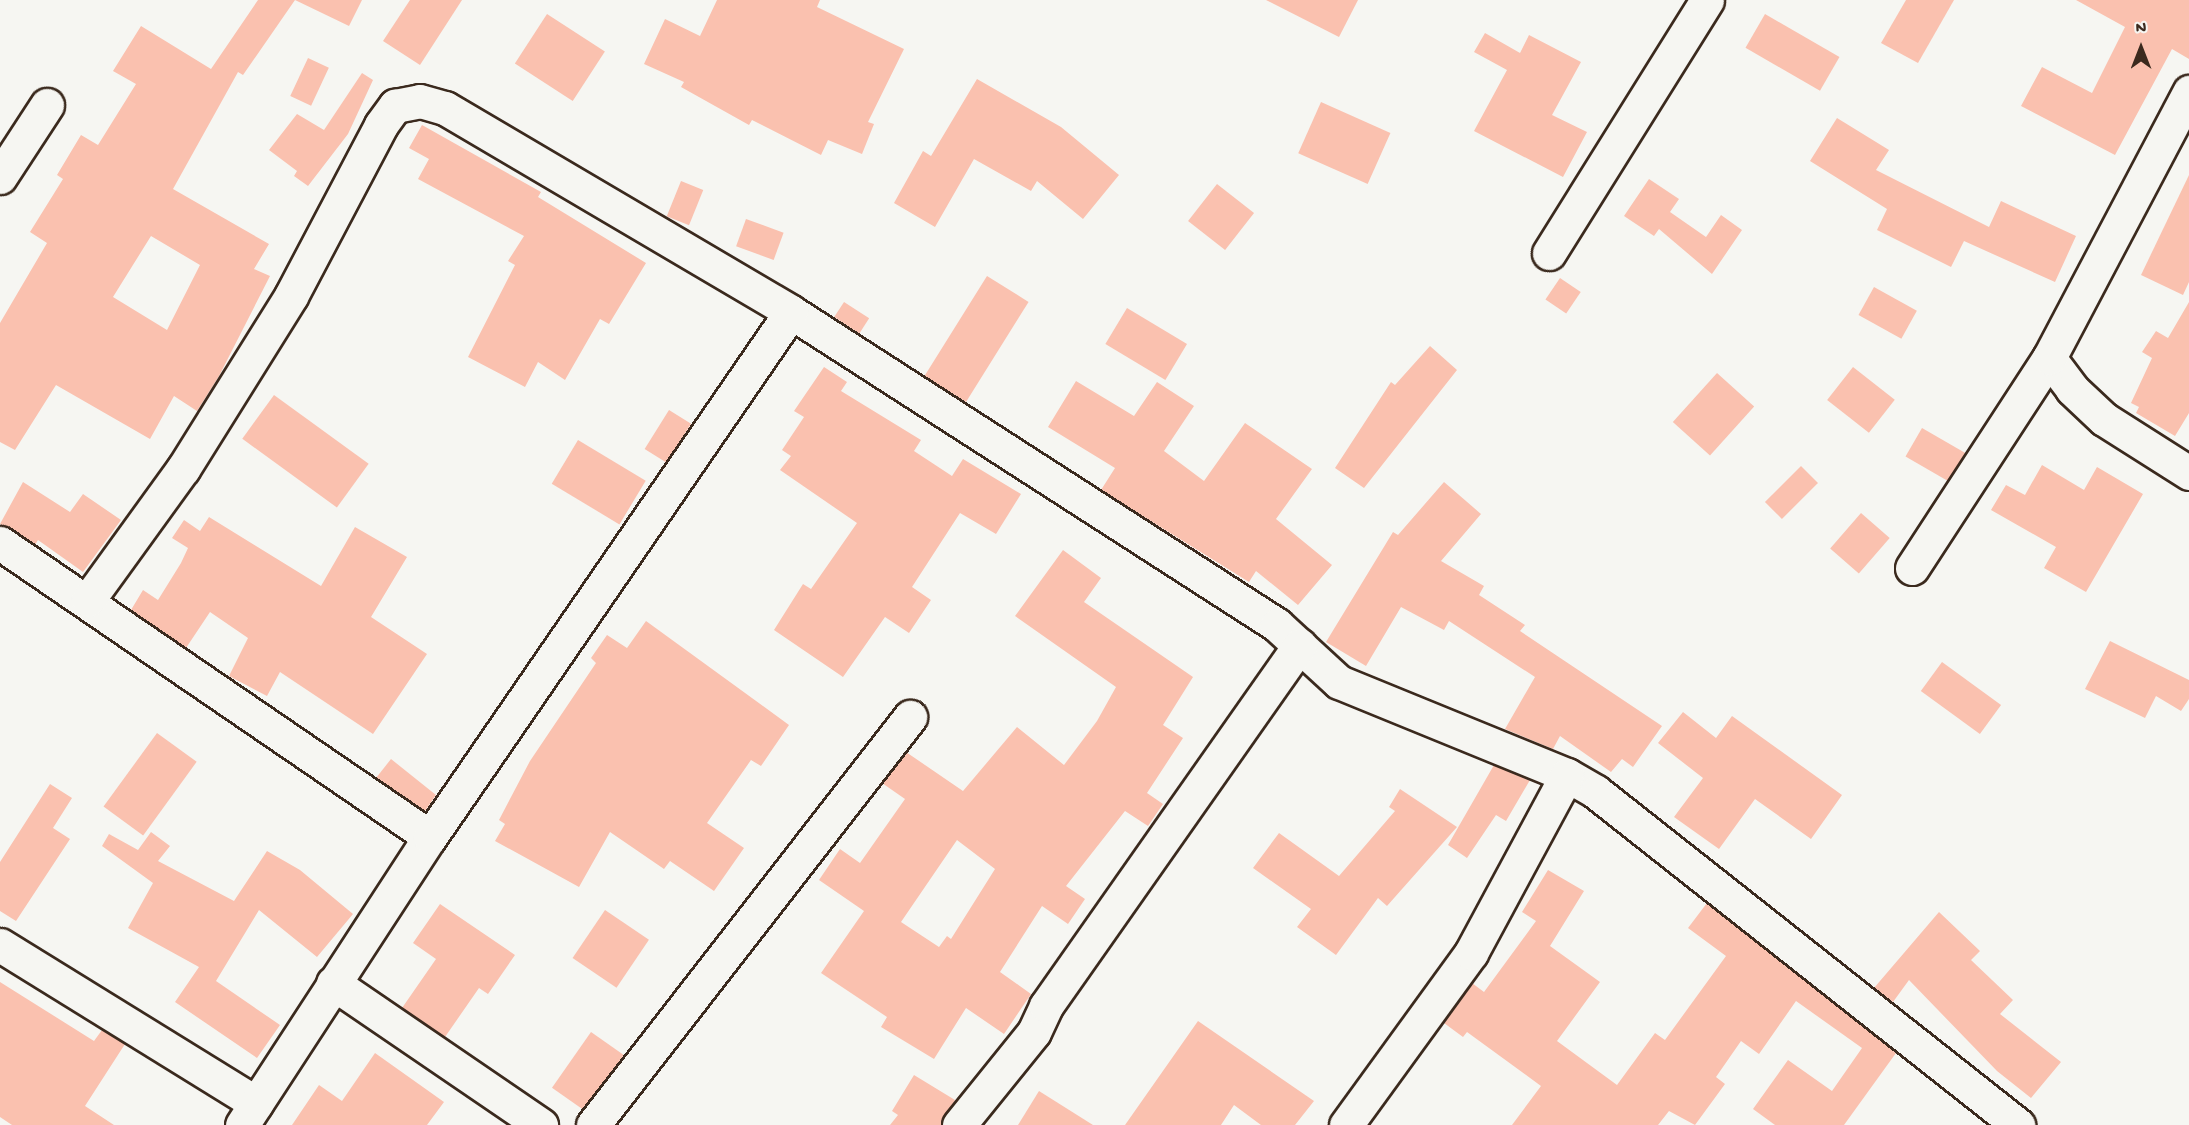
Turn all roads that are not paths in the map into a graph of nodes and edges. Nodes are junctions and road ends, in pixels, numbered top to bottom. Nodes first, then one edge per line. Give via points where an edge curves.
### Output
1 (1707, 0) edge
2 (2189, 92) edge
3 (46, 105) dead end
4 (0, 177) edge
5 (1549, 253) dead end
6 (791, 312) junction
7 (2049, 358) junction
8 (2189, 473) edge
9 (0, 543) edge
10 (1912, 568) dead end
11 (88, 600) junction
12 (1300, 645) junction
13 (910, 717) dead end
14 (1567, 775) junction
15 (430, 837) junction
16 (0, 945) edge
17 (333, 983) junction
18 (249, 1114) edge
19 (541, 1125) edge
20 (593, 1125) edge
21 (959, 1125) edge
22 (1346, 1125) edge
23 (2018, 1125) edge

1 - 5 street
2 - 7 street
3 - 4 street
6 - 11 street via 445,108 420,101 395,106 285,306 183,469
6 - 12 street via 1277,625
6 - 15 street
7 - 8 street via 2072,389 2104,419
7 - 10 street
9 - 11 street
11 - 15 street
12 - 14 street via 1339,682
12 - 21 street via 1046,1006 1034,1032
13 - 20 street
14 - 22 street via 1458,973
14 - 23 street via 1596,792
15 - 17 street
16 - 18 street
17 - 18 street
17 - 19 street

